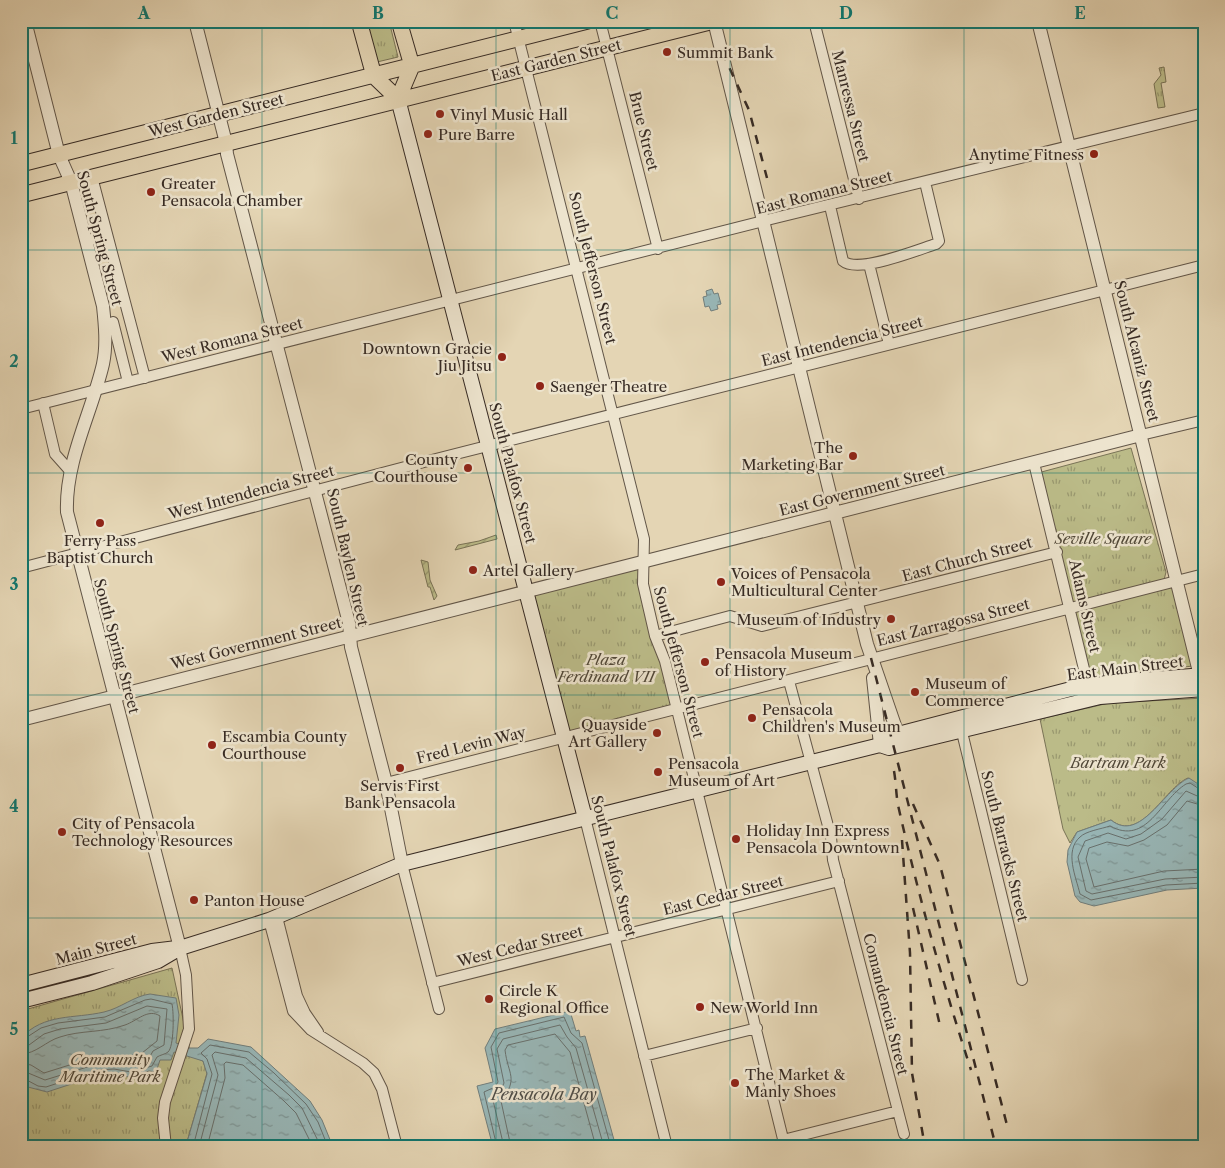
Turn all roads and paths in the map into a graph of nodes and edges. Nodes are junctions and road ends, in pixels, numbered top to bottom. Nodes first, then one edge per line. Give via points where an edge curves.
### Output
1 (25, 21) edge
2 (195, 21) edge
3 (359, 21) edge
4 (399, 21) edge
5 (514, 21) edge
6 (588, 21) edge
7 (600, 21) edge
8 (686, 21) edge
9 (714, 21) edge
10 (814, 21) edge
11 (1038, 21) edge
12 (666, 32) junction
13 (519, 40) junction
14 (607, 47) junction
15 (412, 66) junction
16 (526, 67) junction
17 (374, 76) junction
18 (398, 100) junction
19 (1204, 113) edge
20 (219, 115) junction
21 (226, 143) junction
22 (1070, 146) junction
23 (59, 154) junction
24 (21, 164) edge
25 (92, 177) junction
26 (70, 182) junction
27 (925, 182) junction
28 (21, 195) edge
29 (859, 199) junction
30 (830, 206) junction
31 (763, 221) junction
32 (107, 235) junction
33 (86, 240) junction
34 (658, 249) junction
35 (869, 264) junction
36 (1204, 265) edge
37 (577, 269) junction
38 (1105, 290) junction
39 (451, 301) junction
40 (129, 318) junction
41 (109, 322) junction
42 (277, 344) junction
43 (889, 344) junction
44 (799, 367) junction
45 (144, 378) junction
46 (128, 382) junction
47 (95, 390) junction
48 (43, 403) junction
49 (21, 409) edge
50 (614, 414) junction
51 (1204, 420) edge
52 (1141, 436) junction
53 (489, 446) junction
54 (1034, 463) junction
55 (71, 472) junction
56 (316, 490) junction
57 (834, 513) junction
58 (1057, 552) junction
59 (77, 554) junction
60 (644, 562) junction
61 (21, 568) edge
62 (1204, 574) edge
63 (1177, 580) junction
64 (528, 591) junction
65 (857, 604) junction
66 (1070, 608) junction
67 (350, 636) junction
68 (655, 636) junction
69 (871, 658) junction
70 (1084, 669) dead end
71 (1202, 675) edge
72 (789, 681) junction
73 (1204, 689) edge
74 (114, 696) junction
75 (677, 710) junction
76 (21, 720) edge
77 (960, 724) junction
78 (564, 737) junction
79 (900, 740) junction
80 (880, 745) junction
81 (810, 763) junction
82 (386, 783) junction
83 (696, 791) junction
84 (585, 818) junction
85 (402, 864) junction
86 (839, 881) junction
87 (727, 910) junction
88 (273, 919) junction
89 (615, 938) junction
90 (180, 948) junction
91 (1022, 980) dead end
92 (432, 983) junction
93 (21, 985) edge
94 (21, 1001) edge
95 (439, 1009) dead end
96 (757, 1028) junction
97 (644, 1056) junction
98 (898, 1111) junction
99 (904, 1134) dead end
100 (784, 1143) edge
101 (166, 1147) edge
102 (397, 1147) edge
103 (667, 1147) edge

1 - 23 street, South Spring Street
2 - 20 street, South Baylen Street
3 - 17 main road
4 - 15 main road
5 - 13 street, South Jefferson Street
6 - 13 main road, East Garden Street
7 - 14 street, Brue Street
8 - 12 main road
9 - 12 main road, East Garden Street
9 - 31 street
10 - 29 street, Manressa Street
11 - 22 street, South Alcaniz Street
12 - 14 main road, East Garden Street
13 - 15 main road, East Garden Street
13 - 16 street, South Jefferson Street
14 - 16 main road, East Garden Street
14 - 34 street, Brue Street
15 - 17 main road, West Garden Street
15 - 18 main road
16 - 18 main road, East Garden Street
16 - 37 street, South Jefferson Street
17 - 18 main road
17 - 20 main road, West Garden Street
18 - 21 main road, West Garden Street
18 - 39 main road, South Palafox Street
19 - 22 street, East Romana Street
20 - 21 street, South Baylen Street
20 - 23 main road, West Garden Street
21 - 25 main road, West Garden Street
21 - 42 street, South Baylen Street
22 - 27 street, East Romana Street
22 - 38 street, South Alcaniz Street
23 - 24 main road, West Garden Street
23 - 26 street, South Spring Street
25 - 26 main road, West Garden Street
25 - 32 street, South Spring Street
26 - 28 main road, West Garden Street
26 - 33 street, South Spring Street
27 - 29 street, East Romana Street
27 - 35 street via 939,241
29 - 30 street, East Romana Street
30 - 31 street, East Romana Street
30 - 35 street via 843,261 848,265
31 - 34 street, East Romana Street
31 - 44 street
32 - 33 street
32 - 40 street, South Spring Street
33 - 41 street, South Spring Street
34 - 37 street, East Romana Street
35 - 43 street
36 - 38 street, East Intendencia Street
37 - 39 street, East Romana Street
37 - 50 street, South Jefferson Street
38 - 43 street, East Intendencia Street
38 - 52 street, South Alcaniz Street
39 - 42 street, West Romana Street
39 - 53 main road, South Palafox Street
40 - 41 street
40 - 45 street, South Spring Street
41 - 46 street, South Spring Street
41 - 47 street, South Spring Street
42 - 45 street, West Romana Street
42 - 56 street, South Baylen Street
43 - 44 street, East Intendencia Street
44 - 50 street, East Intendencia Street
44 - 57 street
45 - 46 street, West Romana Street
46 - 47 street, West Romana Street
47 - 48 street, West Romana Street
47 - 55 street, South Spring Street
48 - 49 street, West Romana Street
48 - 55 street via 56,454
50 - 53 street, East Intendencia Street
50 - 60 street, South Jefferson Street via 644,539
51 - 52 street, East Government Street
52 - 54 street, East Government Street
52 - 63 street, South Alcaniz Street
53 - 56 street, West Intendencia Street
53 - 64 main road, South Palafox Street
54 - 57 street, East Government Street
54 - 58 street, Adams Street
55 - 59 street, South Spring Street via 67,512
56 - 59 street, West Intendencia Street
56 - 67 street, South Baylen Street
57 - 60 street, East Government Street
57 - 65 street
58 - 65 street, East Church Street
58 - 66 street, Adams Street
59 - 61 street, West Intendencia Street
59 - 74 street, South Spring Street
60 - 64 street, East Government Street
60 - 68 street, South Jefferson Street via 643,584
62 - 63 street, East Zarragossa Street
63 - 66 street, East Zarragossa Street
63 - 71 street, South Alcaniz Street
64 - 67 street, West Government Street
64 - 78 main road, South Palafox Street
65 - 68 street, East Church Street via 762,626 730,616
65 - 69 street
66 - 69 street, East Zarragossa Street
66 - 70 street, Adams Street
67 - 74 street, West Government Street
67 - 82 street, South Baylen Street
68 - 75 street, South Jefferson Street
69 - 72 street, East Zarragossa Street
69 - 79 street
69 - 80 street
71 - 73 street, South Alcaniz Street
71 - 77 main road, East Main Street via 1089,686
72 - 75 street, East Zarragossa Street
72 - 81 street, Comandencia Street
73 - 77 main road, East Main Street via 1100,697
74 - 76 street, West Government Street
74 - 90 street, South Spring Street
75 - 78 street, East Zarragossa Street
75 - 83 street, South Jefferson Street
77 - 79 main road, East Main Street
77 - 91 street, South Barracks Street
78 - 82 street, Fred Levin Way
78 - 84 main road, South Palafox Street
79 - 80 main road, East Main Street via 889,748
80 - 81 main road, East Main Street
81 - 83 main road, East Main Street
81 - 86 street, Comandencia Street via 831,837
82 - 85 street, South Baylen Street
83 - 84 main road, East Main Street
83 - 87 street, South Jefferson Street
84 - 85 main road, East Main Street
84 - 89 street, South Palafox Street
85 - 88 main road, East Main Street
85 - 92 street, South Baylen Street
86 - 87 street, East Cedar Street
86 - 98 street, Comandencia Street
87 - 89 street, East Cedar Street
87 - 96 street, South Jefferson Street
88 - 90 main road, East Main Street
88 - 102 street via 292,992 306,1026 364,1063 374,1073 382,1089
89 - 92 street, West Cedar Street
89 - 97 street, South Palafox Street
90 - 93 main road, Main Street via 152,950
90 - 94 main road via 158,961 92,983
90 - 101 street, South Spring Street via 186,975 189,1029 165,1102
92 - 95 street, South Baylen Street
96 - 97 street
96 - 100 street, South Jefferson Street
97 - 103 street, South Palafox Street
98 - 99 street, Comandencia Street
98 - 100 street

